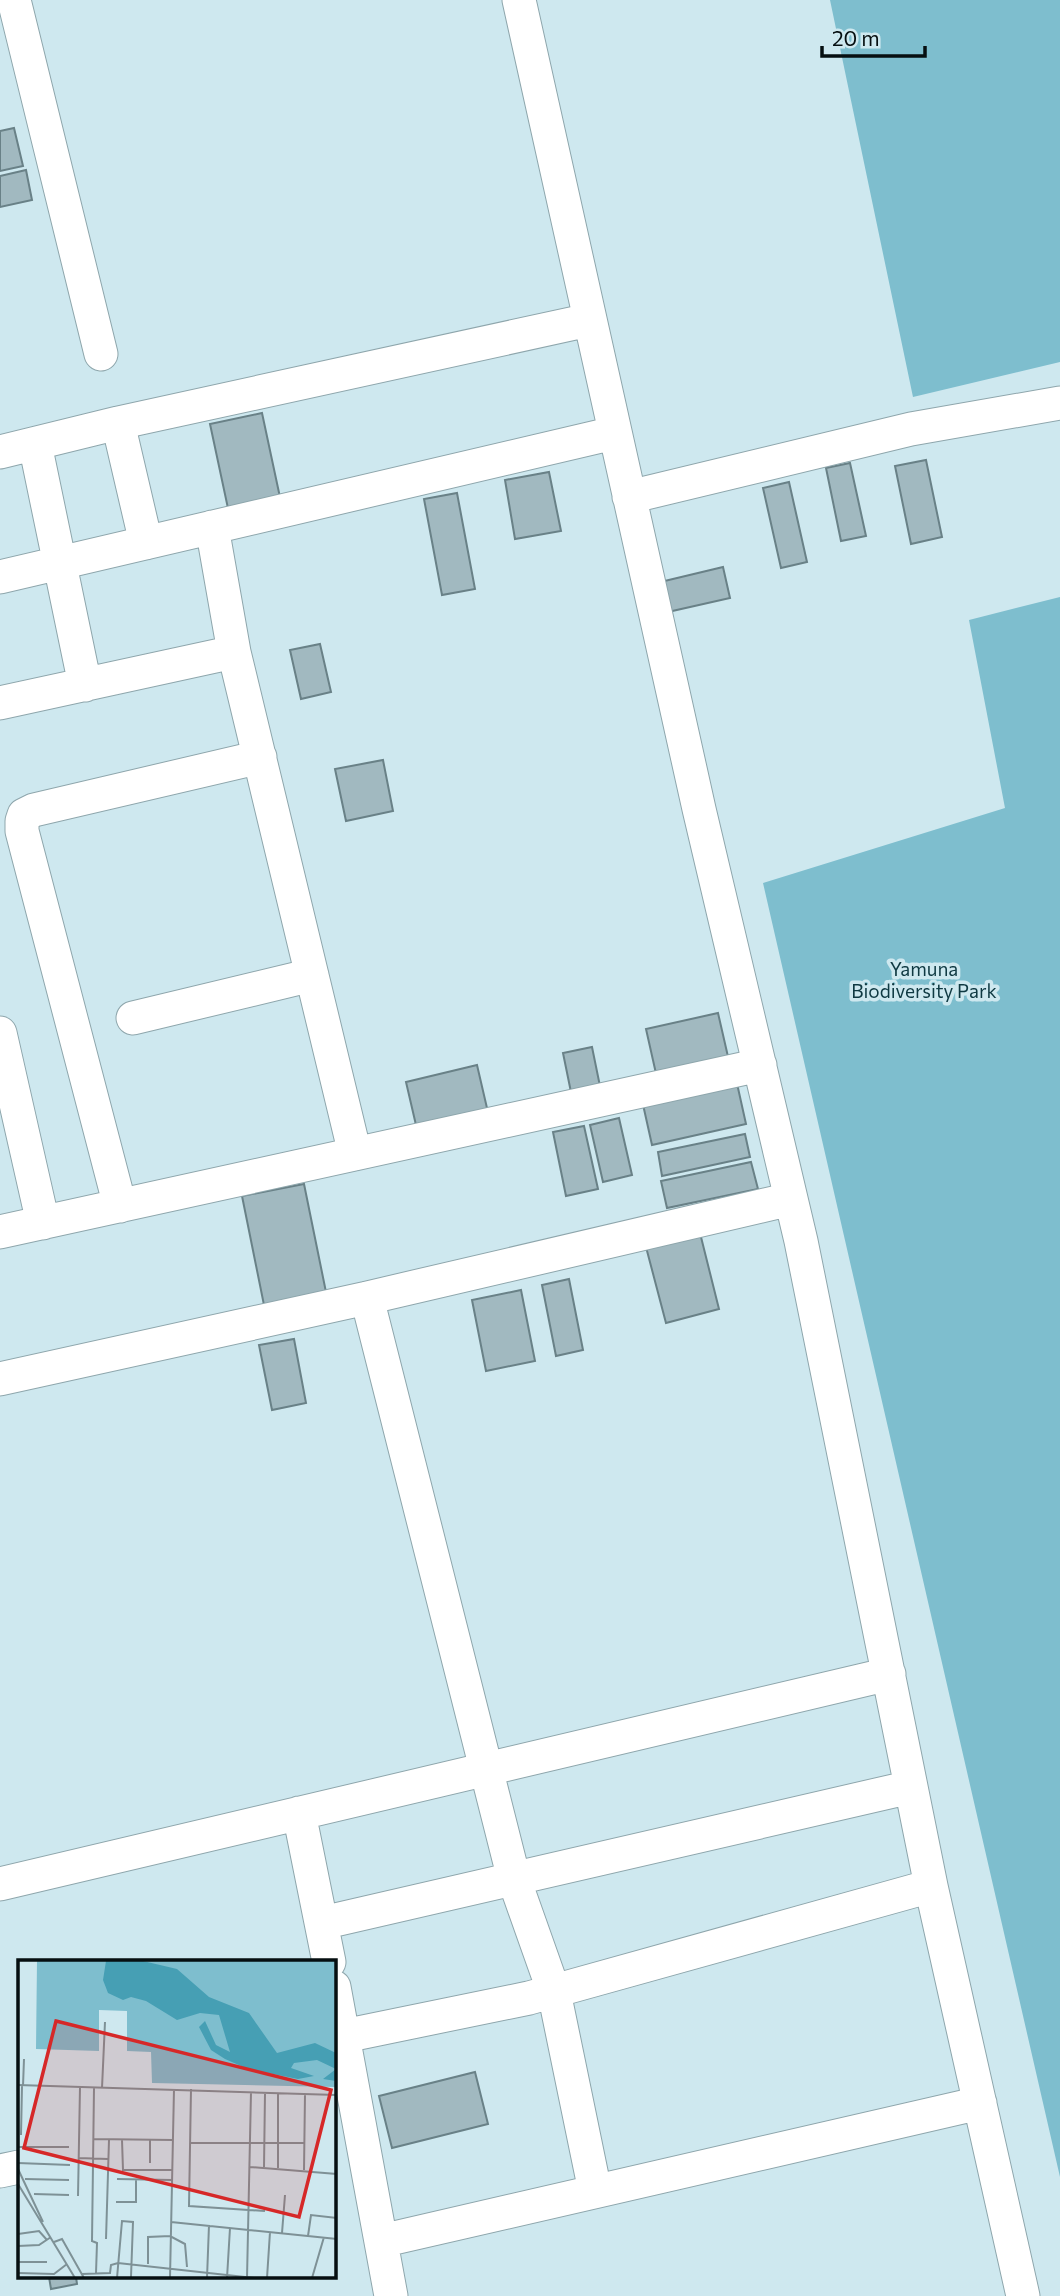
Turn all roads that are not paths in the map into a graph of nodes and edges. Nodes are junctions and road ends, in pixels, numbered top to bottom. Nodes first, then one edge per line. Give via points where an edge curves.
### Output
1 (14, 0) edge
2 (519, 0) edge
3 (589, 320) junction
4 (101, 354) dead end
5 (1060, 403) edge
6 (118, 423) junction
7 (614, 433) junction
8 (35, 444) junction
9 (0, 452) edge
10 (629, 497) junction
11 (212, 527) junction
12 (146, 543) junction
13 (58, 563) junction
14 (0, 577) edge
15 (234, 652) junction
16 (85, 685) junction
17 (0, 703) edge
18 (260, 757) junction
19 (312, 975) junction
20 (133, 1018) dead end
21 (0, 1033) edge
22 (760, 1065) junction
23 (355, 1154) junction
24 (792, 1199) junction
25 (120, 1206) junction
26 (43, 1223) junction
27 (0, 1232) edge
28 (367, 1298) junction
29 (0, 1379) edge
30 (888, 1674) junction
31 (487, 1768) junction
32 (911, 1787) junction
33 (299, 1812) junction
34 (514, 1879) junction
35 (0, 1884) edge
36 (931, 1885) junction
37 (322, 1923) junction
38 (329, 1960) edge
39 (554, 1992) junction
40 (336, 1997) edge
41 (344, 2036) junction
42 (980, 2102) junction
43 (18, 2167) edge
44 (0, 2171) edge
45 (596, 2191) junction
46 (381, 2241) junction
47 (391, 2296) edge
48 (1023, 2296) edge

1 - 4 street
2 - 3 street
3 - 6 street
3 - 7 street
5 - 10 street via 911,429
6 - 8 street
6 - 12 street
7 - 10 street
7 - 11 street
8 - 9 street
8 - 13 street
10 - 22 street
11 - 12 street
11 - 15 street
12 - 13 street
13 - 14 street
13 - 16 street
15 - 16 street
15 - 18 street
16 - 17 street
18 - 19 street
18 - 25 street via 34,810 22,821
19 - 20 street
19 - 23 street
21 - 26 street
22 - 23 street
22 - 24 street
23 - 25 street
24 - 28 street
24 - 30 street
25 - 26 street
26 - 27 street
28 - 29 street
28 - 31 street
30 - 31 street
30 - 32 street
31 - 33 street
31 - 34 street
32 - 34 street
32 - 36 street
33 - 35 street
33 - 37 street
34 - 37 street
34 - 39 street
36 - 39 street
36 - 42 street
37 - 38 street
39 - 41 street
39 - 45 street
40 - 41 street
41 - 46 street
42 - 45 street
42 - 48 street
43 - 44 street
45 - 46 street
46 - 47 street

